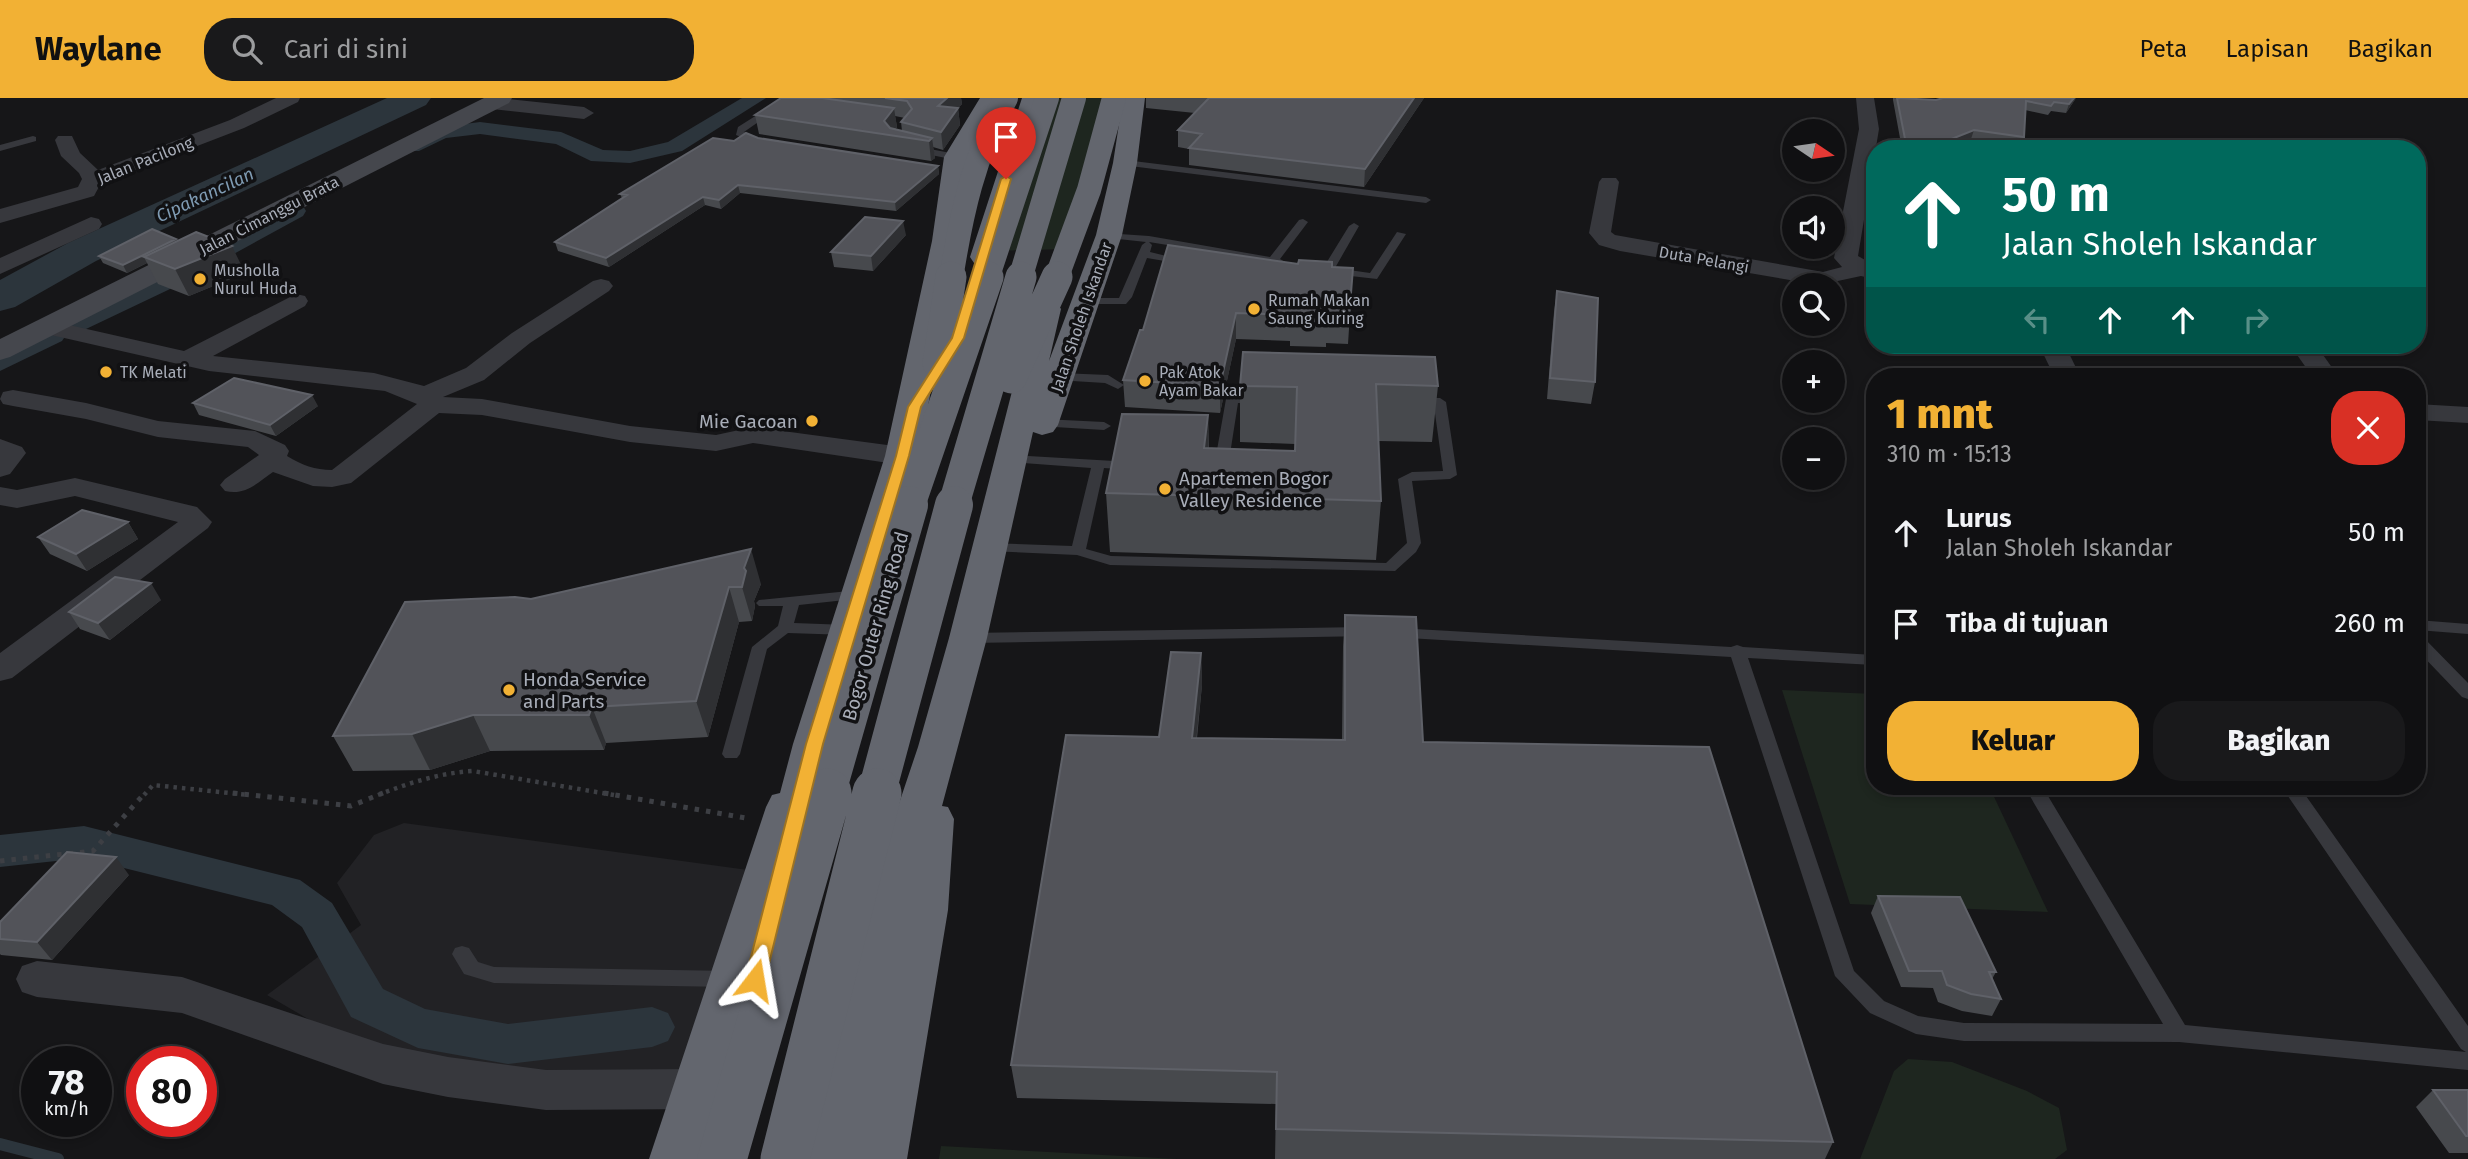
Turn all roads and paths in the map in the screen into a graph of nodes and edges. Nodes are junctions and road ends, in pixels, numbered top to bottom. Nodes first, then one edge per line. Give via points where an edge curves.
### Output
1 (291, 98) edge
2 (991, 98) edge
3 (1006, 98) edge
4 (1033, 98) edge
5 (1047, 98) edge
6 (1074, 98) edge
7 (1104, 98) edge
8 (1114, 98) edge
9 (1134, 98) edge
10 (1865, 98) edge
11 (496, 100) edge
12 (784, 106) edge
13 (584, 113) dead end
14 (33, 139) dead end
15 (65, 140) dead end
16 (1867, 140) edge
17 (774, 144) edge
18 (898, 144) edge
19 (1866, 146) edge
20 (0, 148) edge
21 (1125, 163) junction
22 (953, 165) junction
23 (92, 179) junction
24 (1609, 183) dead end
25 (1426, 200) dead end
26 (0, 216) edge
27 (1303, 222) dead end
28 (90, 225) dead end
29 (1354, 226) dead end
30 (1401, 234) dead end
31 (1110, 235) junction
32 (1149, 239) junction
33 (1143, 254) junction
34 (1273, 261) junction
35 (1198, 264) edge
36 (1295, 265) edge
37 (0, 267) edge
38 (1866, 270) edge
39 (1866, 271) edge
40 (601, 286) dead end
41 (296, 301) dead end
42 (1085, 301) junction
43 (67, 330) junction
44 (958, 338) junction
45 (1039, 339) junction
46 (0, 351) edge
47 (188, 360) junction
48 (1060, 377) junction
49 (1118, 385) dead end
50 (4, 400) edge
51 (429, 400) junction
52 (1273, 400) edge
53 (1398, 402) edge
54 (914, 407) junction
55 (2426, 413) edge
56 (2468, 415) edge
57 (1043, 423) junction
58 (1104, 426) dead end
59 (0, 447) edge
60 (272, 459) junction
61 (1028, 460) junction
62 (911, 462) junction
63 (1098, 465) junction
64 (1153, 466) edge
65 (1208, 467) edge
66 (0, 468) edge
67 (235, 485) dead end
68 (0, 496) edge
69 (951, 513) junction
70 (991, 536) junction
71 (1078, 551) junction
72 (859, 594) junction
73 (793, 600) junction
74 (764, 603) dead end
75 (2426, 626) edge
76 (785, 628) junction
77 (2468, 628) edge
78 (848, 630) junction
79 (968, 638) junction
80 (1737, 650) junction
81 (2426, 650) edge
82 (1866, 659) edge
83 (0, 670) edge
84 (2468, 693) edge
85 (814, 744) junction
86 (731, 754) dead end
87 (2039, 795) edge
88 (2296, 795) edge
89 (782, 824) junction
90 (0, 861) edge
91 (462, 954) dead end
92 (37, 979) dead end
93 (733, 979) junction
94 (2179, 1033) junction
95 (2468, 1043) edge
96 (2468, 1061) edge
97 (701, 1140) edge
98 (859, 1147) edge
99 (785, 1159) edge

1 - 23 street, Jalan Pacilong via 237,124
2 - 22 highway
3 - 62 highway, bridge via 976,155
4 - 44 highway
5 - 62 highway, Bogor Outer Ring Road, bridge via 997,251
6 - 69 highway, bridge
7 - 45 highway, Jalan Sholeh Iskandar
8 - 69 highway, bridge via 1068,251
9 - 21 highway, Jalan Sholeh Iskandar
10 - 16 street, Duta Pelangi
11 - 13 street
11 - 43 street, Jalan Cimanggu Brata
12 - 17 lane via 771,109 739,133
14 - 20 lane
15 - 23 street via 71,156
18 - 22 lane
19 - 38 street, Duta Pelangi via 1846,258
21 - 25 lane
21 - 31 highway, Jalan Sholeh Iskandar
22 - 54 highway via 945,241
23 - 26 street, Jalan Pacilong via 86,191
24 - 39 street, Duta Pelangi via 1601,233 1614,242 1811,277 1835,278
27 - 34 lane
28 - 37 street
29 - 30 lane via 1324,273 1360,283 1373,277
31 - 32 lane
31 - 42 highway, Jalan Sholeh Iskandar
32 - 33 lane
32 - 34 lane
33 - 35 lane
33 - 42 lane via 1122,302
34 - 36 lane
40 - 51 street via 475,374
41 - 47 street
42 - 48 highway, Jalan Sholeh Iskandar
43 - 46 street, Jalan Cimanggu Brata
43 - 47 street
44 - 45 highway
44 - 54 highway
45 - 70 highway, Jalan Sholeh Iskandar
47 - 51 street via 379,382
48 - 49 lane via 1108,379
48 - 57 highway, Jalan Sholeh Iskandar
50 - 60 street via 86,411 158,429 255,439 275,450
51 - 60 street via 341,477 329,480 289,471
51 - 62 street via 630,434 716,443 753,435
52 - 65 lane via 1232,399 1222,467
53 - 71 lane via 1440,402 1450,475 1405,479 1414,543 1390,568 1110,561
54 - 62 highway
55 - 56 street
57 - 58 lane
57 - 61 highway, Jalan Sholeh Iskandar
59 - 66 street via 12,453
60 - 67 street
61 - 63 lane
61 - 70 highway, Jalan Sholeh Iskandar
62 - 72 highway
62 - 97 highway, Bogor Outer Ring Road, bridge
63 - 64 lane
63 - 71 lane
68 - 83 street via 17,499 75,487 173,509 197,522
69 - 99 highway, bridge
70 - 71 lane
70 - 79 highway, Jalan Sholeh Iskandar
72 - 73 lane
72 - 78 highway
73 - 74 lane
73 - 76 lane
75 - 77 lane
76 - 78 lane
76 - 86 lane via 760,647
78 - 85 highway
79 - 80 lane via 1374,632
79 - 98 highway, Jalan Sholeh Iskandar via 939,747 924,910
80 - 82 lane
80 - 94 lane via 1845,976 1877,1007 1916,1025 1964,1032
81 - 84 lane
85 - 89 highway
85 - 97 highway
87 - 94 lane
88 - 95 lane
89 - 90 path via 473,771 409,783 351,806 153,785 93,851
89 - 93 highway
91 - 93 lane via 471,968 494,975
92 - 97 street via 182,995 383,1064 546,1090
93 - 97 highway
94 - 96 lane

